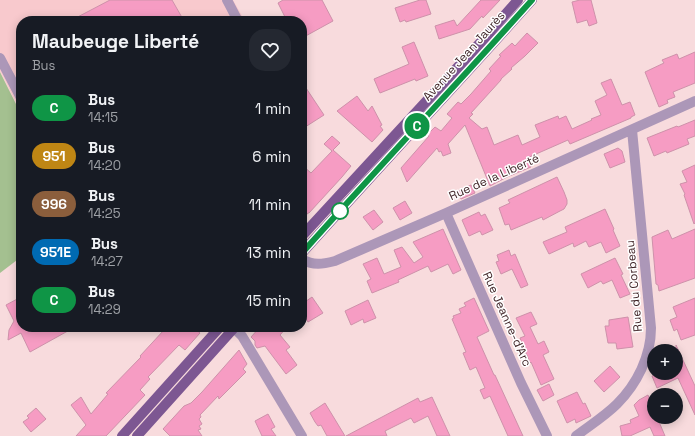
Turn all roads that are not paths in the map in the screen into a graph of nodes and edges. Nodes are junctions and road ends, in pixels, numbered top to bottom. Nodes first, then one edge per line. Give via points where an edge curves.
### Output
1 (227, 0) edge
2 (518, 0) edge
3 (532, 0) edge
4 (235, 16) edge
5 (0, 58) edge
6 (16, 88) edge
7 (695, 101) edge
8 (632, 130) junction
9 (446, 212) junction
10 (307, 231) edge
11 (307, 247) edge
12 (307, 262) edge
13 (216, 332) edge
14 (230, 332) edge
15 (238, 332) edge
16 (122, 436) edge
17 (137, 436) edge
18 (302, 436) edge
19 (547, 436) edge
20 (576, 436) edge

1 - 4 street
2 - 10 main road, Avenue Jean Jaurès
3 - 11 main road, Avenue Jean Jaurès
5 - 6 street
7 - 8 street, Rue de la Liberté
8 - 9 street, Rue de la Liberté
8 - 20 street, Rue du Corbeau via 651,337 643,365 625,395 609,411
9 - 12 street, Rue de la Liberté via 335,260 322,264
9 - 19 street, Rue Jeanne-d'Arc
13 - 16 main road
14 - 17 main road
15 - 18 street

